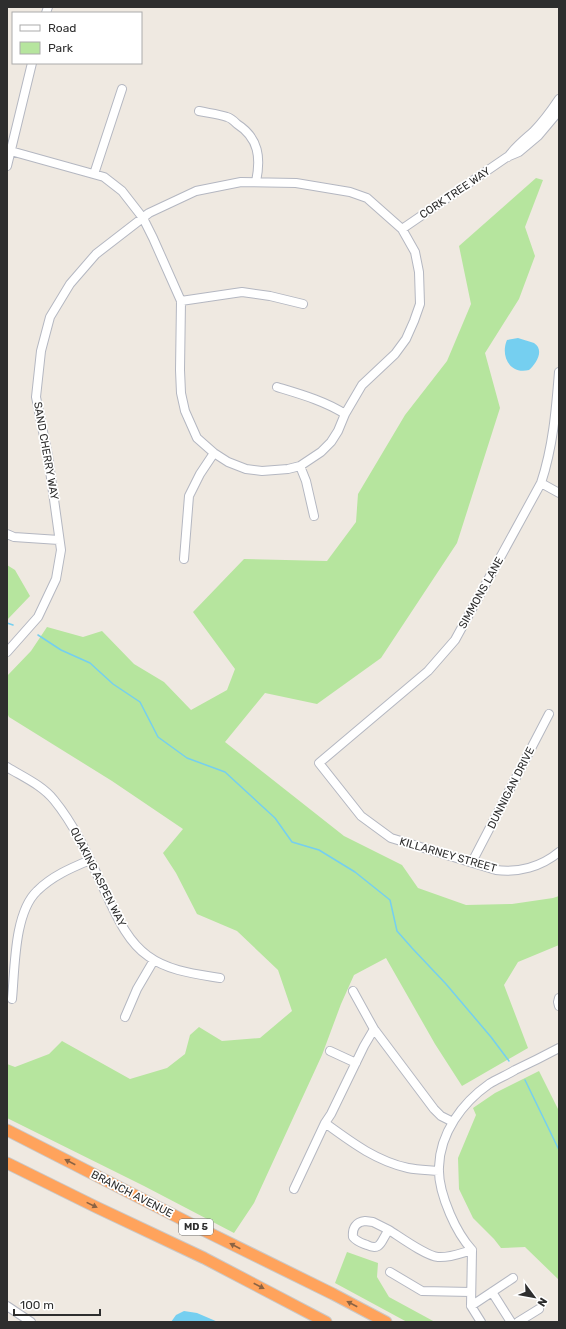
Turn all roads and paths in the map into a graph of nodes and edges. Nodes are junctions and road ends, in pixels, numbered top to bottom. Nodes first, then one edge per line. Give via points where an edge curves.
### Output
1 (32, 64) edge
2 (122, 89) dead end
3 (559, 99) edge
4 (199, 111) dead end
5 (559, 111) edge
6 (9, 150) edge
7 (507, 157) junction
8 (7, 166) edge
9 (94, 174) junction
10 (256, 182) junction
11 (143, 218) junction
12 (402, 229) junction
13 (181, 301) junction
14 (304, 304) dead end
15 (559, 372) edge
16 (277, 387) dead end
17 (345, 414) junction
18 (214, 453) junction
19 (300, 466) junction
20 (541, 483) junction
21 (559, 493) edge
22 (314, 516) dead end
23 (7, 534) edge
24 (60, 540) junction
25 (184, 559) dead end
26 (7, 652) edge
27 (549, 714) dead end
28 (319, 763) joint
29 (7, 767) edge
30 (559, 852) edge
31 (90, 860) junction
32 (472, 862) junction
33 (154, 960) junction
34 (220, 978) dead end
35 (353, 991) dead end
36 (559, 998) edge
37 (12, 999) dead end
38 (559, 1006) edge
39 (125, 1017) dead end
40 (374, 1029) junction
41 (559, 1048) edge
42 (330, 1051) dead end
43 (356, 1064) junction
44 (453, 1122) junction
45 (324, 1123) junction
46 (7, 1130) edge
47 (7, 1163) edge
48 (439, 1171) junction
49 (294, 1189) dead end
50 (389, 1230) dead end
51 (472, 1250) junction
52 (390, 1272) dead end
53 (513, 1278) dead end
54 (472, 1292) junction
55 (492, 1292) junction
56 (7, 1306) edge
57 (471, 1306) junction
58 (539, 1309) dead end
59 (32, 1322) edge
60 (326, 1322) edge
61 (386, 1322) edge
62 (481, 1322) edge
63 (511, 1322) edge
64 (518, 1322) edge

1 - 6 street
2 - 9 street
3 - 7 street, CORK TREE WAY via 533,132
4 - 10 street via 228,117 252,138 257,148 259,167
5 - 7 street, CORK TREE WAY via 538,136 519,152
6 - 8 street
6 - 9 street
7 - 12 street, CORK TREE WAY
9 - 11 street via 104,177 122,191
10 - 11 street, SAND CHERRY WAY via 241,182 196,191
10 - 12 street, SAND CHERRY WAY via 296,183 350,192 367,198
11 - 13 street
11 - 24 street, SAND CHERRY WAY via 96,254 70,284 50,317 46,330 36,397 48,456
12 - 17 street via 414,252 419,272 420,304 406,338 395,354 362,385
13 - 14 street via 242,292
13 - 18 street via 181,393 185,411 197,438
15 - 20 street, SIMMONS LANE via 553,437
16 - 17 street via 315,399
17 - 19 street via 331,442
18 - 19 street via 246,469 262,471
18 - 25 street via 189,496
19 - 22 street
20 - 21 street
20 - 28 street, SIMMONS LANE via 455,640 428,671
23 - 24 street via 14,537
24 - 26 street, SAND CHERRY WAY via 61,550 56,579 38,617
27 - 32 street, DUNNIGAN DRIVE
28 - 32 street, KILLARNEY STREET via 361,816 392,838
29 - 31 street, QUAKING ASPEN WAY via 54,799
30 - 32 street, KILLARNEY STREET via 533,867 508,871
31 - 33 street, QUAKING ASPEN WAY via 118,919 136,945
31 - 37 street via 50,880 29,899 18,933
33 - 34 street, QUAKING ASPEN WAY via 172,968
33 - 39 street via 137,989
35 - 40 street
36 - 38 street
40 - 43 street
40 - 44 street via 434,1109
41 - 44 street via 490,1084 469,1101
42 - 43 street
43 - 45 street
44 - 48 street via 443,1146
45 - 48 street via 352,1144 382,1159 406,1168
45 - 49 street
61 -> 46 highway, BRANCH AVENUE / MD 5
47 -> 60 highway, MD 5 via 204,1258
48 - 51 street via 447,1208 462,1238
50 - 51 street via 437,1257
51 - 54 street
52 - 54 street via 422,1291
53 - 55 street
54 - 57 street
55 - 57 street
55 - 63 street
56 - 59 street
57 - 62 street
58 - 64 street

